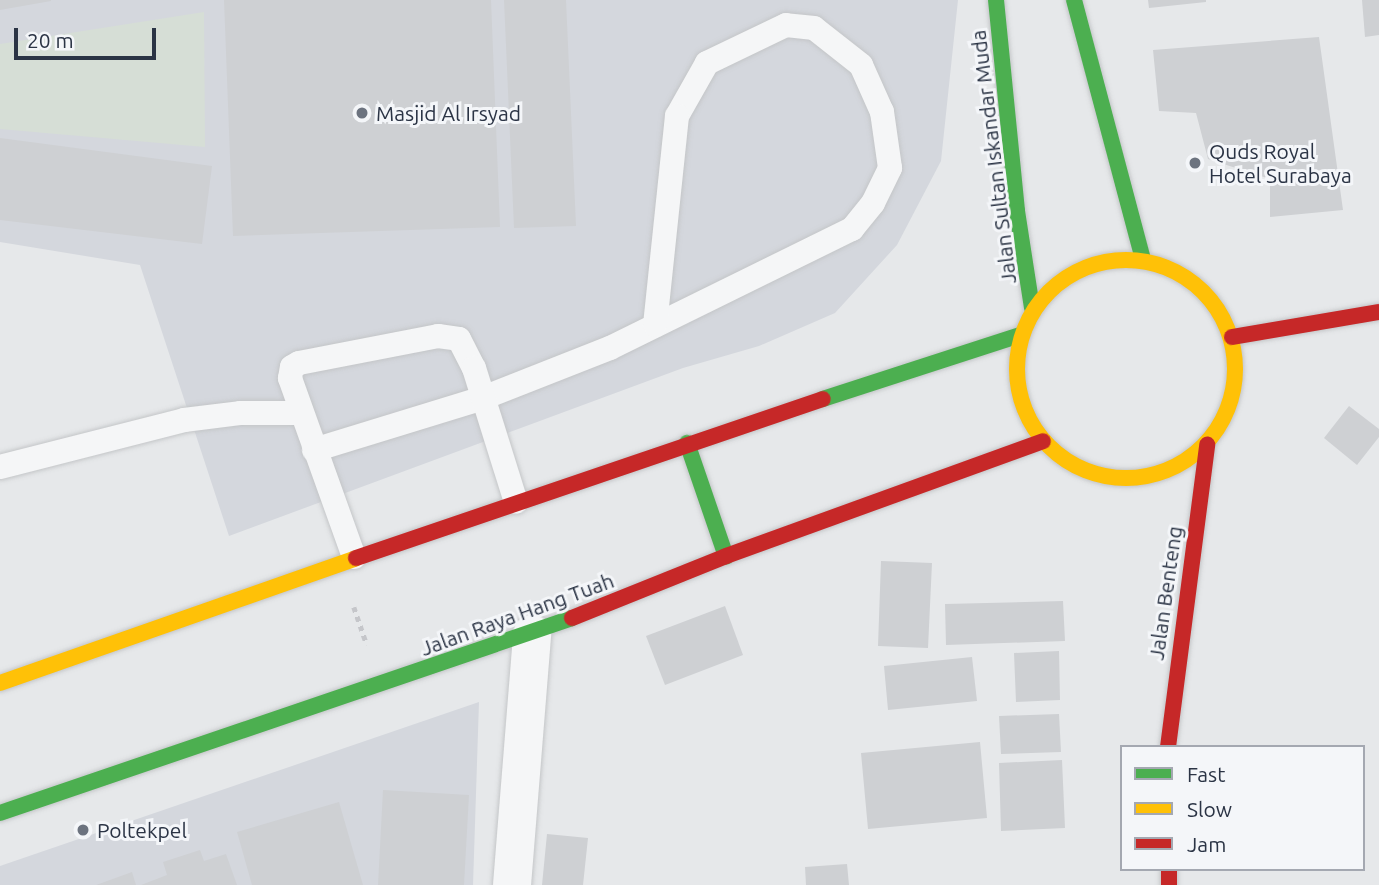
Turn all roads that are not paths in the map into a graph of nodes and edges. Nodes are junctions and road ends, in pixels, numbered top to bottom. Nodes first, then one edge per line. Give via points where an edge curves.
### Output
1 (996, 0) edge
2 (1074, 0) edge
3 (1143, 258) junction
4 (1032, 309) junction
5 (1379, 312) edge
6 (655, 326) junction
7 (1020, 335) junction
8 (1232, 337) junction
9 (483, 398) junction
10 (300, 413) junction
11 (1043, 441) junction
12 (687, 443) junction
13 (1207, 445) junction
14 (314, 450) junction
15 (0, 467) edge
16 (516, 502) junction
17 (726, 556) junction
18 (346, 560) junction
19 (532, 634) junction
20 (0, 683) edge
21 (1168, 745) edge
22 (0, 813) edge
23 (512, 885) edge

1 - 4 main road, Jalan Sultan Iskandar Muda via 1017,211
2 - 3 main road
3 - 4 main road via 1080,266
3 - 8 main road via 1199,285
4 - 7 main road
5 - 8 main road
6 - 6 lane via 852,229 873,202 890,168 882,112 862,65 814,28 786,25 707,63 677,116
6 - 9 lane
7 - 11 main road via 1018,391
7 - 12 main road
8 - 13 main road via 1237,375 1228,412
9 - 10 lane via 465,345 451,335 299,363 292,367 290,378
9 - 14 lane
9 - 16 lane
10 - 14 lane
10 - 15 lane via 240,413 184,420
11 - 13 main road via 1079,469 1124,479 1168,471
11 - 17 main road, Jalan Raya Hang Tuah
12 - 16 main road
12 - 17 main road
13 - 21 main road, Jalan Benteng
14 - 18 lane via 335,506
16 - 18 main road
17 - 19 main road, Jalan Raya Hang Tuah
18 - 20 main road
19 - 22 main road, Jalan Raya Hang Tuah
19 - 23 street

